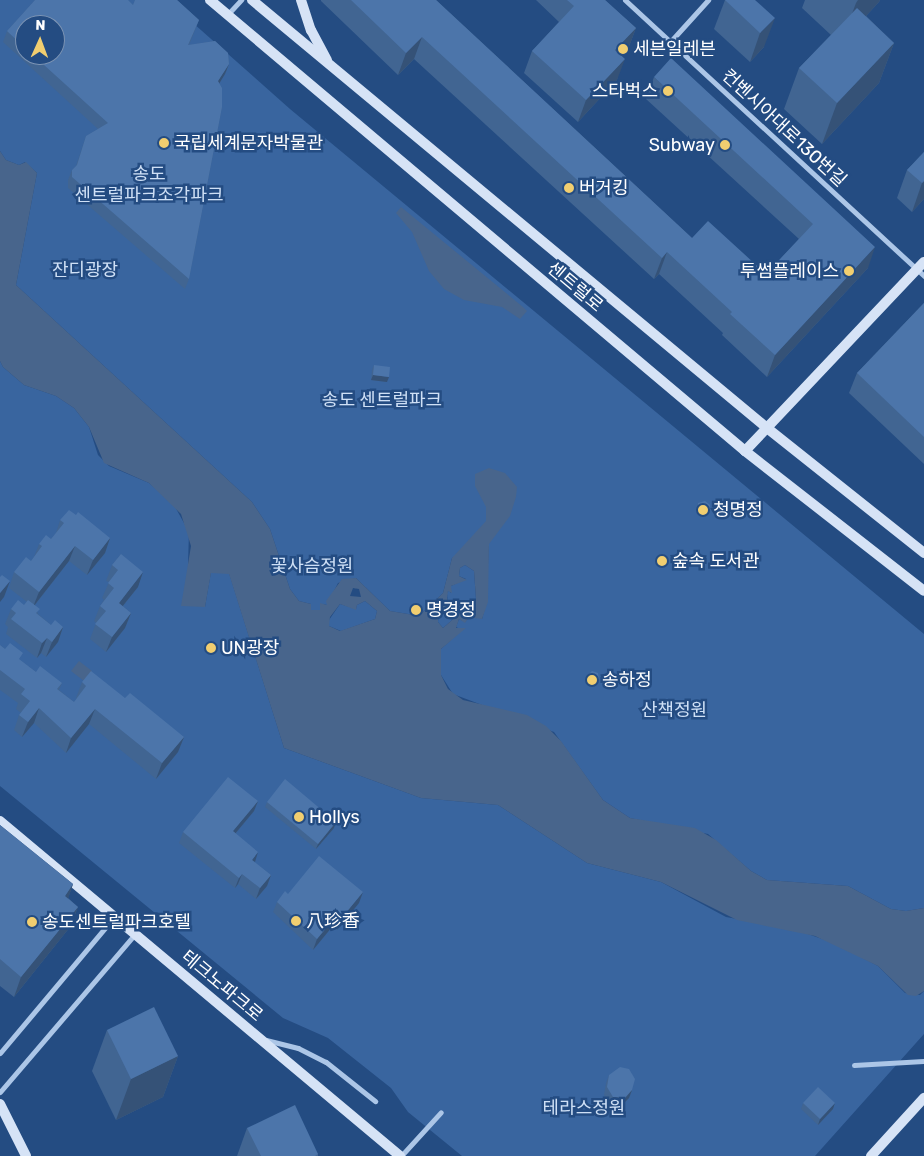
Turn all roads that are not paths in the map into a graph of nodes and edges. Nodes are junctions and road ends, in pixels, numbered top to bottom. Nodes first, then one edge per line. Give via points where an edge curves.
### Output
1 (210, 0) edge
2 (241, 0) edge
3 (252, 0) edge
4 (301, 0) edge
5 (625, 0) edge
6 (708, 0) edge
7 (226, 15) junction
8 (670, 42) junction
9 (330, 65) junction
10 (922, 269) edge
11 (767, 428) junction
12 (745, 451) junction
13 (924, 553) edge
14 (924, 591) edge
15 (0, 821) edge
16 (114, 917) junction
17 (135, 934) junction
18 (260, 1038) junction
19 (0, 1053) edge
20 (924, 1061) edge
21 (854, 1065) dead end
22 (0, 1092) edge
23 (924, 1098) edge
24 (375, 1101) dead end
25 (0, 1104) edge
26 (442, 1112) dead end
27 (26, 1156) edge
28 (401, 1156) edge
29 (871, 1156) edge

1 - 7 main road, 센트럴로
2 - 7 street
3 - 9 main road, 센트럴로
4 - 9 main road via 310,30
5 - 8 street, 컨벤시아대로130번길
6 - 8 street
7 - 12 main road, 센트럴로
8 - 10 street, 컨벤시아대로130번길
9 - 11 main road, 센트럴로
10 - 11 main road
11 - 12 main road
11 - 13 main road, 센트럴로
12 - 14 main road, 센트럴로
15 - 16 main road, 테크노파크로
16 - 17 main road, 테크노파크로
16 - 19 street
17 - 18 main road, 테크노파크로
17 - 22 street
18 - 24 street via 316,1056
18 - 28 main road, 테크노파크로
20 - 21 street
23 - 29 main road
25 - 27 main road
26 - 28 street

